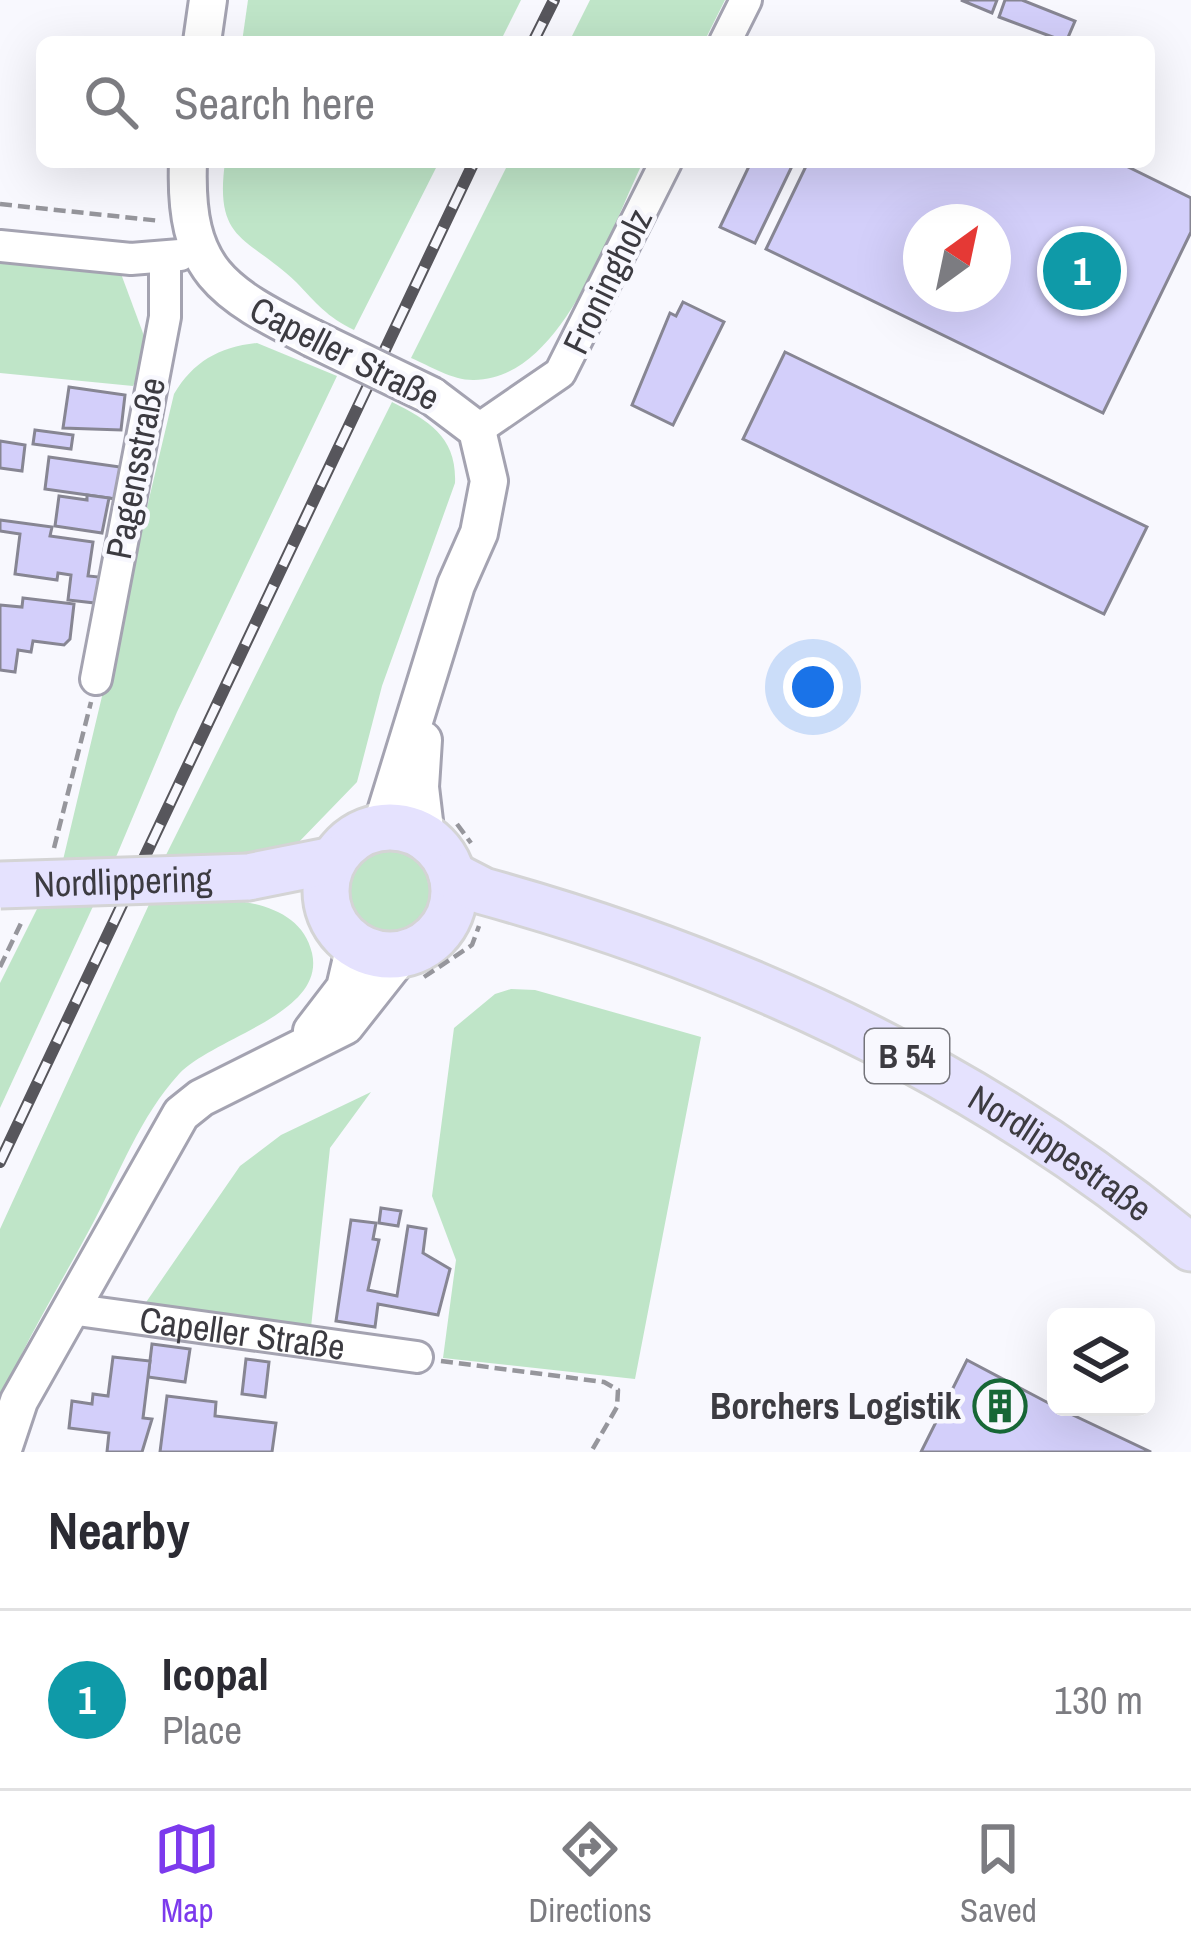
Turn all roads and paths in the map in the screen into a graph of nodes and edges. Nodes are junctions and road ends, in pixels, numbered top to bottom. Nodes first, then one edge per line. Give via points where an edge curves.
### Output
1 (208, 0) edge
2 (746, 0) edge
3 (203, 36) edge
4 (728, 36) edge
5 (188, 168) edge
6 (663, 168) edge
7 (0, 246) edge
8 (181, 255) junction
9 (477, 430) junction
10 (96, 679) joint
11 (428, 683) junction
12 (381, 828) junction
13 (426, 838) junction
14 (333, 860) junction
15 (47, 862) dead end
16 (452, 875) junction
17 (248, 877) junction
18 (15, 894) edge
19 (328, 909) junction
20 (447, 921) junction
21 (590, 928) junction
22 (355, 946) junction
23 (401, 955) junction
24 (0, 967) edge
25 (281, 1057) junction
26 (1191, 1248) edge
27 (70, 1309) junction
28 (417, 1358) joint
29 (2, 1452) edge
30 (591, 1452) edge

1 - 3 street
2 - 4 street
5 - 8 street
6 - 9 street, Froningholz via 560,373
7 - 8 street via 131,259
8 - 9 street, Capeller Straße, bridge via 226,291 431,396
8 - 10 street, Pagensstraße
9 - 11 street, Capeller Straße via 488,467 485,506
10 - 15 path
11 - 12 street, Capeller Straße
11 - 13 street, Capeller Straße via 420,788
12 - 13 main road
12 - 14 main road via 363,831
13 - 16 main road
14 - 17 main road, Nordlippering
14 - 19 main road
16 - 20 main road
16 - 21 main road, Nordlippestraße / B 54
17 - 18 main road, Nordlippering, bridge
17 - 19 main road, Nordlippering
18 - 24 path
19 - 22 main road
20 - 21 main road, Nordlippestraße / B 54
20 - 23 main road via 436,937
21 - 26 main road, Nordlippestraße / B 54 via 756,985 886,1044 1081,1162
22 - 23 main road
22 - 25 street via 335,1004
23 - 25 street via 345,1026
25 - 27 street via 181,1114
27 - 28 street, Capeller Straße
27 - 29 street
28 - 30 path via 604,1382 618,1390 617,1407

